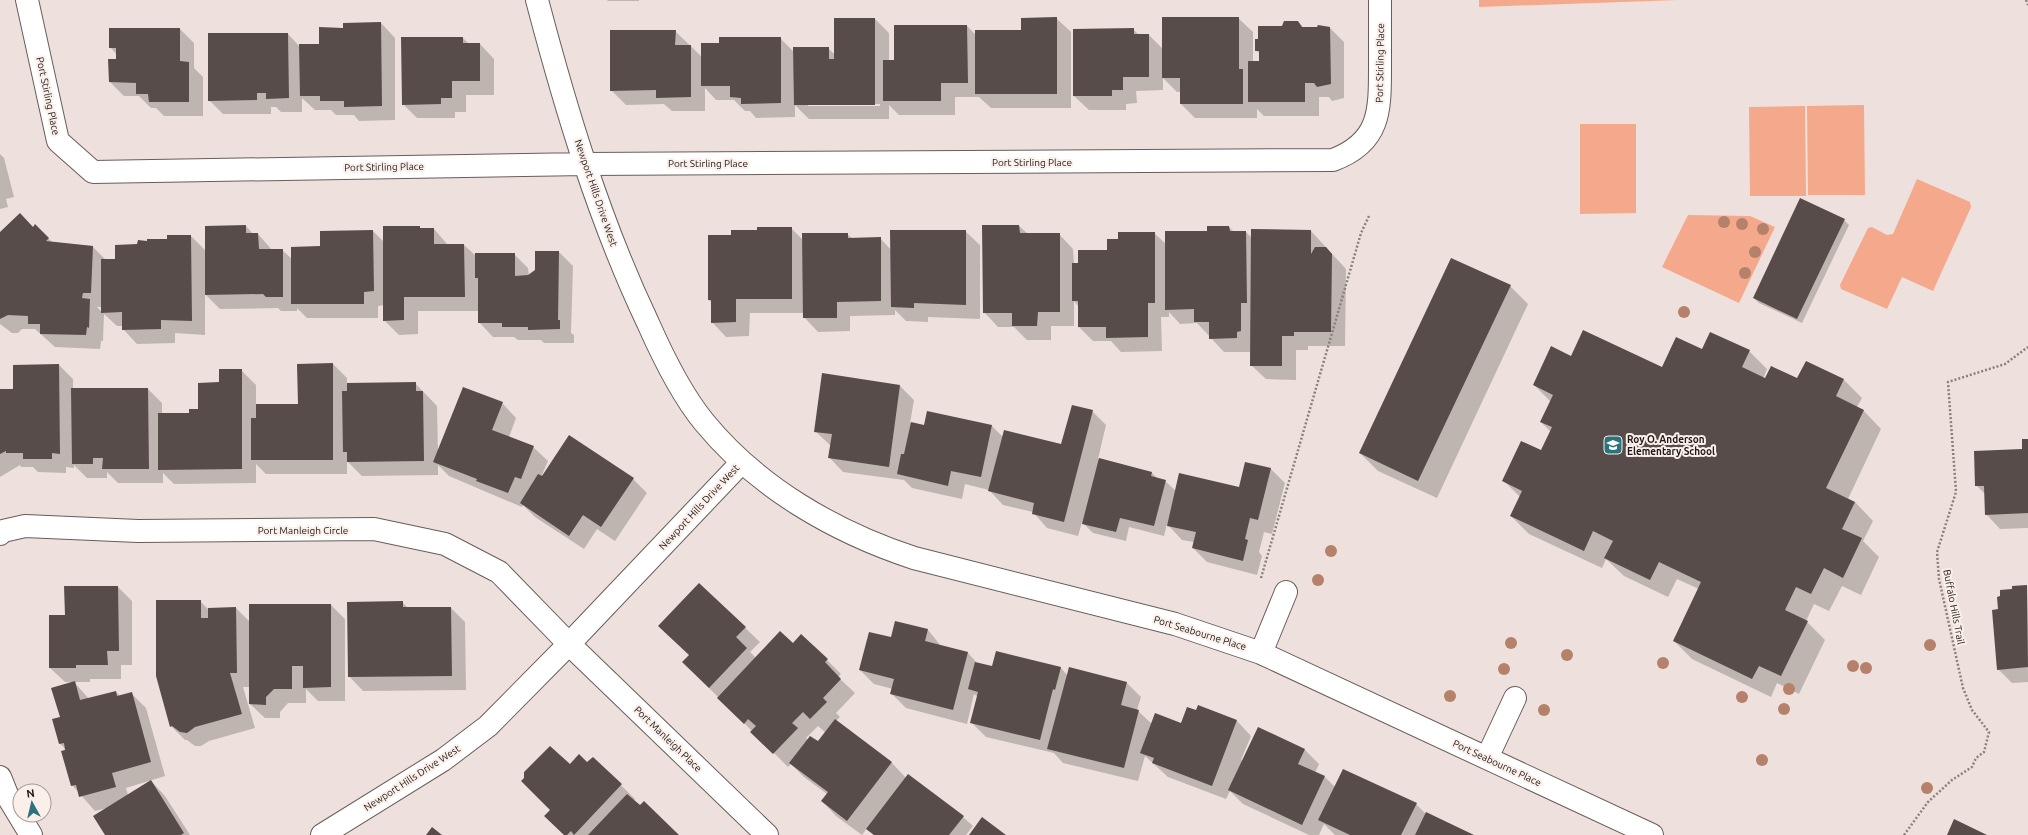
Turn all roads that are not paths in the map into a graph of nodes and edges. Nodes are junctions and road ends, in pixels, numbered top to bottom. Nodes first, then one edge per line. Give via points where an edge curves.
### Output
1 (27, 0) edge
2 (537, 0) edge
3 (1380, 0) edge
4 (586, 164) junction
5 (742, 462) junction
6 (0, 534) edge
7 (1286, 592) dead end
8 (569, 644) junction
9 (1262, 653) junction
10 (1515, 698) dead end
11 (1487, 758) junction
12 (0, 777) edge
13 (31, 835) edge
14 (322, 835) edge
15 (767, 835) edge
16 (1652, 835) edge

1 - 4 street, Port Stirling Place via 58,141 93,172
2 - 4 street, Newport Hills Drive West via 569,116
3 - 4 street, Port Stirling Place via 1380,96 1377,117 1364,142 1348,154 1333,160
4 - 5 street, Newport Hills Drive West via 612,242 656,341 704,422
5 - 8 street, Newport Hills Drive West
5 - 9 street, Port Seabourne Place via 805,508 885,548 914,558 1175,624
6 - 8 street, Port Manleigh Circle via 24,526 138,531 374,529 445,544 498,572
7 - 9 street
8 - 14 street, Newport Hills Drive West via 488,726 443,760
8 - 15 street, Port Manleigh Place
9 - 11 street, Port Seabourne Place
10 - 11 street
11 - 16 street, Port Seabourne Place
12 - 13 street via 8,797

